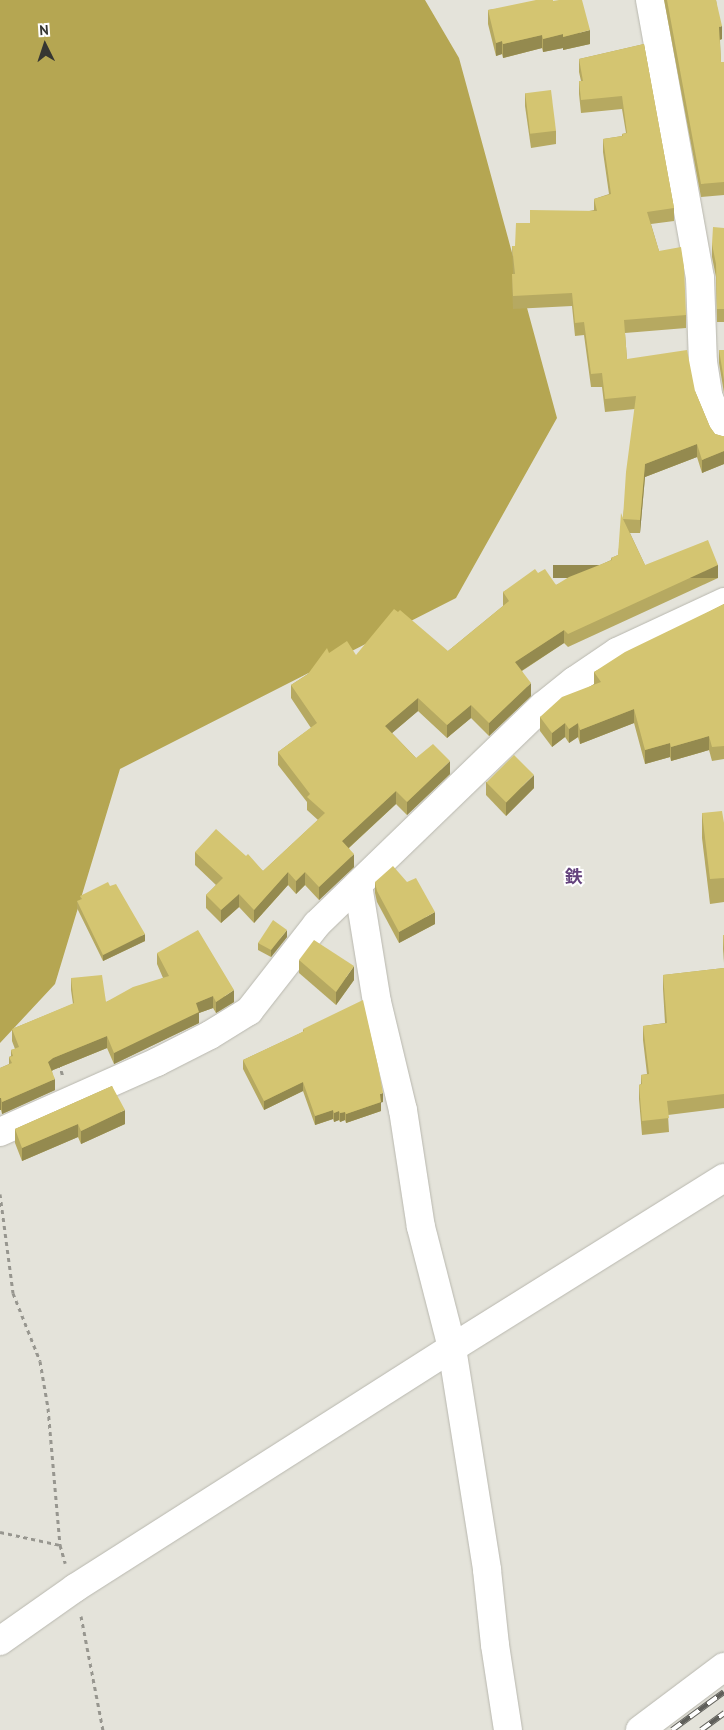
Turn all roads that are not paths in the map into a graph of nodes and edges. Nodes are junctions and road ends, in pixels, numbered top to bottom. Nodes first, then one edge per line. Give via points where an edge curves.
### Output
1 (650, 0) edge
2 (724, 434) edge
3 (724, 602) edge
4 (358, 885) junction
5 (0, 1132) edge
6 (724, 1178) edge
7 (452, 1348) junction
8 (0, 1641) edge
9 (724, 1667) edge
10 (508, 1730) edge
11 (640, 1730) edge

1 - 2 street via 700,278 703,362 709,398
3 - 4 street via 617,652 574,681 543,706
4 - 5 street via 317,924 249,1011 157,1062
4 - 7 street via 377,1002 403,1110 421,1227
6 - 7 street
7 - 8 street via 75,1588
7 - 10 street
9 - 11 street

